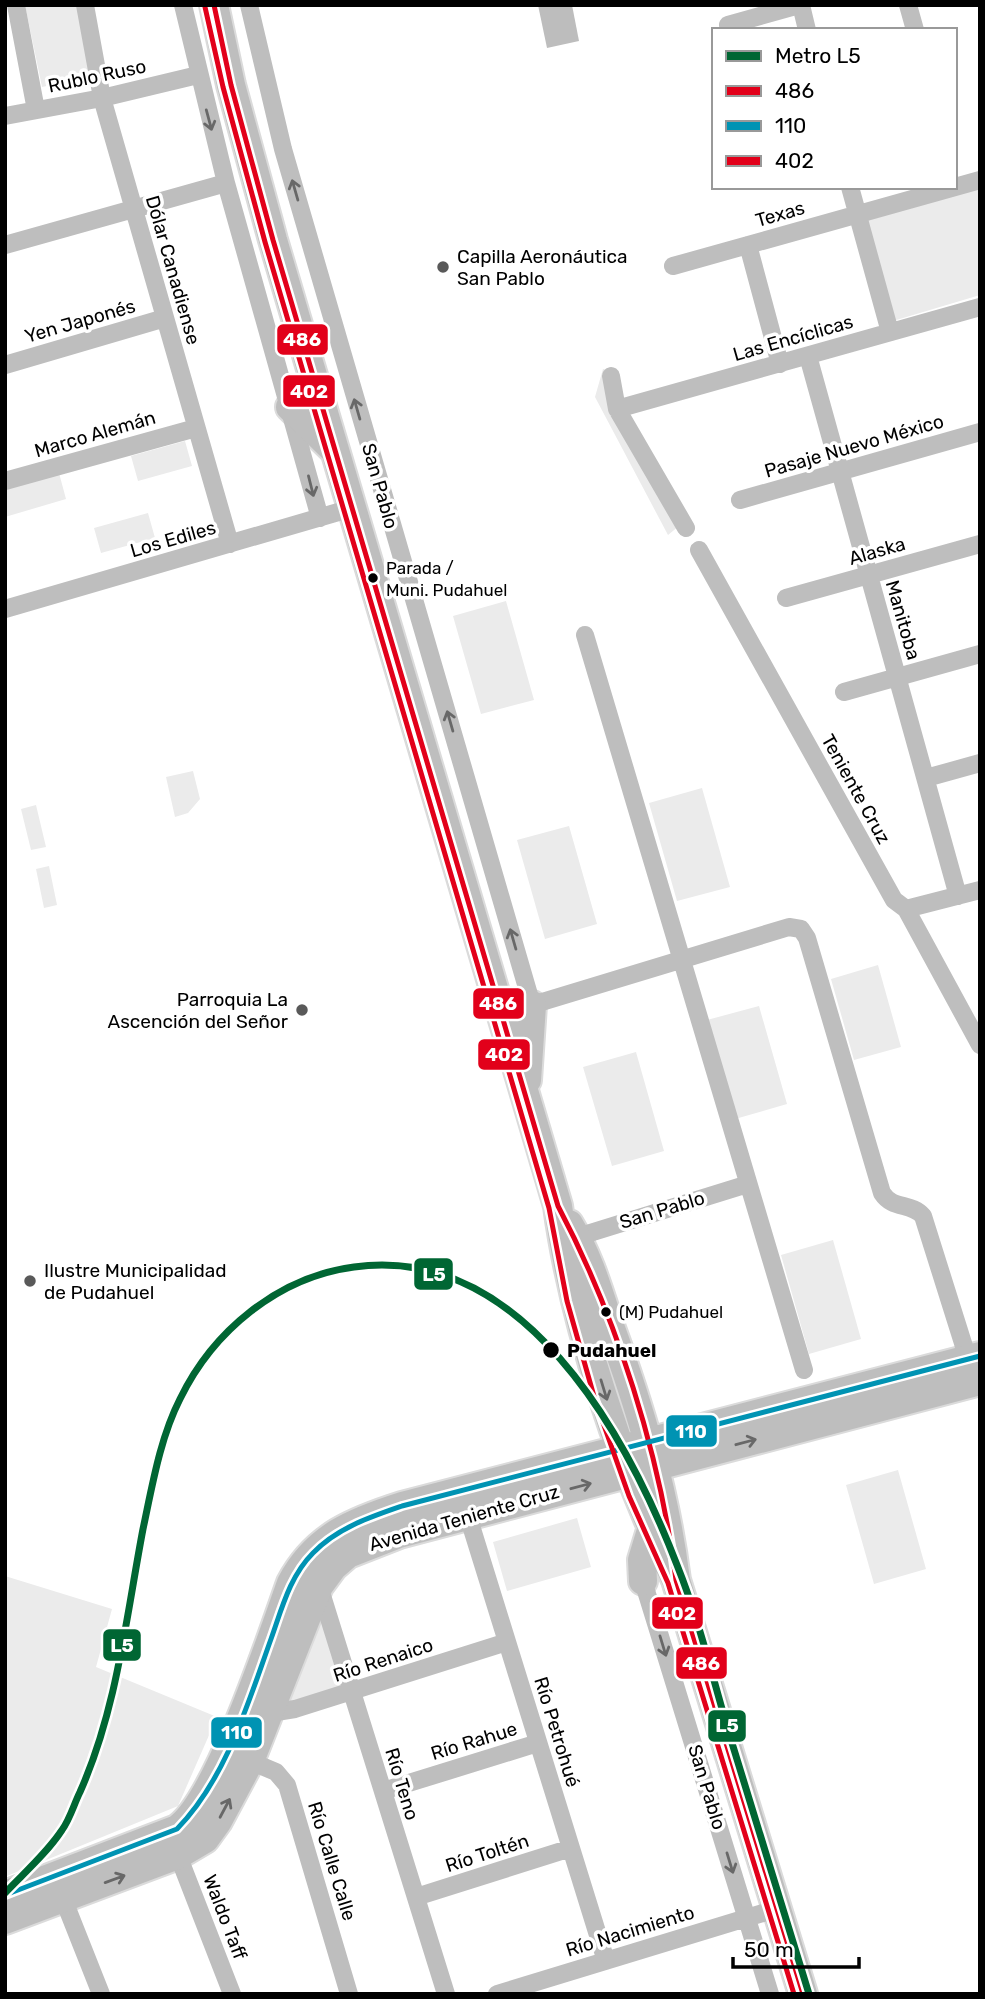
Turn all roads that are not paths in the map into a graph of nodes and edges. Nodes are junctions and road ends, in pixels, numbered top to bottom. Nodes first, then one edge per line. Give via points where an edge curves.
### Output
1 (16, 5) edge
2 (85, 5) edge
3 (183, 5) edge
4 (214, 5) edge
5 (249, 5) edge
6 (800, 5) edge
7 (908, 5) edge
8 (728, 25) dead end
9 (806, 28) edge
10 (914, 28) edge
11 (198, 75) junction
12 (103, 98) junction
13 (36, 110) junction
14 (5, 116) edge
15 (980, 180) edge
16 (226, 183) junction
17 (957, 183) edge
18 (851, 189) edge
19 (937, 189) edge
20 (134, 209) junction
21 (858, 214) junction
22 (5, 245) edge
23 (748, 245) junction
24 (673, 266) dead end
25 (980, 307) edge
26 (165, 318) junction
27 (890, 332) junction
28 (808, 356) junction
29 (780, 364) junction
30 (5, 365) edge
31 (611, 376) dead end
32 (290, 407) junction
33 (618, 410) junction
34 (197, 428) junction
35 (980, 432) edge
36 (336, 451) junction
37 (840, 472) junction
38 (5, 481) edge
39 (740, 500) dead end
40 (352, 508) junction
41 (320, 518) junction
42 (686, 528) dead end
43 (230, 544) junction
44 (980, 544) edge
45 (699, 550) dead end
46 (869, 575) junction
47 (786, 598) dead end
48 (5, 609) edge
49 (585, 635) dead end
50 (980, 654) edge
51 (898, 677) junction
52 (844, 692) dead end
53 (980, 763) edge
54 (926, 778) junction
55 (980, 890) edge
56 (958, 896) junction
57 (906, 909) junction
58 (681, 961) junction
59 (531, 1005) junction
60 (980, 1045) edge
61 (526, 1097) junction
62 (748, 1184) junction
63 (558, 1206) junction
64 (577, 1237) junction
65 (976, 1365) edge
66 (804, 1370) dead end
67 (640, 1457) junction
68 (468, 1516) junction
69 (652, 1527) junction
70 (676, 1580) junction
71 (643, 1581) joint
72 (319, 1586) junction
73 (289, 1626) junction
74 (507, 1642) junction
75 (352, 1691) junction
76 (270, 1713) junction
77 (538, 1743) junction
78 (250, 1761) junction
79 (383, 1791) junction
80 (571, 1848) junction
81 (178, 1855) junction
82 (5, 1895) edge
83 (416, 1897) junction
84 (63, 1898) junction
85 (776, 1909) junction
86 (747, 1918) junction
87 (5, 1920) edge
88 (606, 1961) junction
89 (528, 1989) edge
90 (100, 1994) edge
91 (232, 1994) edge
92 (349, 1994) edge
93 (446, 1994) edge
94 (497, 1994) edge
95 (770, 1994) edge
96 (803, 1994) edge

1 - 13 street
2 - 12 street, Dólar Canadiense
3 - 11 street
4 - 36 main road, San Pablo via 259,188
59 -> 5 street, San Pablo via 283,149
6 - 8 street
6 - 9 street
7 - 10 street
11 - 12 street, Rublo Ruso
11 -> 16 street
12 - 13 street, Rublo Ruso
12 - 20 street, Dólar Canadiense
13 - 14 street, Rublo Ruso
15 - 17 street, Texas
16 - 20 street
16 - 32 street
18 - 21 street
19 - 21 street, Texas
20 - 22 street
20 - 26 street, Dólar Canadiense
21 - 23 street, Texas
21 - 27 street
23 - 24 street, Texas
23 - 29 street
25 - 27 street, Las Encíclicas
26 - 30 street, Yen Japonés
26 - 34 street, Dólar Canadiense
27 - 28 street, Las Encíclicas
28 - 29 street, Las Encíclicas
28 - 37 street, Manitoba
29 - 33 street, Las Encíclicas
31 - 33 street
32 - 36 main road
32 -> 41 street
33 - 42 street
34 - 38 street, Marco Alemán
34 - 43 street, Dólar Canadiense
35 - 37 street, Pasaje Nuevo México
36 - 40 main road, San Pablo
37 - 39 street, Pasaje Nuevo México
37 - 46 street, Manitoba
40 - 41 street, Los Ediles
40 - 61 main road, San Pablo
41 - 43 street, Los Ediles
43 - 48 street, Los Ediles
44 - 46 street, Alaska
45 - 57 street, Teniente Cruz via 894,900
46 - 47 street, Alaska
46 - 51 street, Manitoba
49 - 58 street
50 - 51 street
51 - 52 street
51 - 54 street, Manitoba
53 - 54 street
54 - 56 street, Manitoba
55 - 56 street
56 - 57 street
57 - 60 street, Teniente Cruz
58 - 59 street
58 - 62 street
58 - 65 street via 789,928 801,929 882,1193 893,1205 923,1216
59 - 61 main road
61 - 63 main road, San Pablo
62 - 64 street, San Pablo
62 - 66 street
63 - 64 main road, San Pablo
63 -> 67 main road, San Pablo via 569,1274
64 - 67 main road, San Pablo
65 - 67 main road, Avenida Teniente Cruz
68 -> 67 main road, Avenida Teniente Cruz
67 - 69 main road, San Pablo
67 - 70 main road, San Pablo via 668,1517
67 - 73 main road, Avenida Teniente Cruz via 402,1506 347,1525 326,1539 291,1583
68 - 72 main road, Avenida Teniente Cruz via 358,1548 333,1567
68 - 74 street, Río Petrohué
69 - 70 main road, San Pablo
69 - 71 main road via 642,1560
70 - 85 main road, San Pablo
71 -> 86 street, San Pablo
72 - 73 main road, Avenida Teniente Cruz
72 - 75 street, Río Teno
73 - 76 main road, Avenida Teniente Cruz
73 - 82 main road, Avenida Teniente Cruz via 211,1786 190,1819 177,1829
74 - 75 street, Río Renaico
74 - 77 street, Río Petrohué
75 - 76 street, Río Renaico
75 - 79 street, Río Teno
76 - 78 main road, Avenida Teniente Cruz
77 - 79 street, Río Rahue
77 - 80 street, Río Petrohué
81 -> 78 main road, Avenida Teniente Cruz via 197,1846 211,1831
78 - 92 street, Río Calle Calle via 276,1772 287,1785
79 - 83 street, Río Teno
80 - 83 street, Río Toltén
80 - 88 street, Río Petrohué
84 -> 81 main road, Avenida Teniente Cruz
81 - 91 street, Waldo Taff
83 - 93 street, Río Teno
84 - 87 main road, Avenida Teniente Cruz
84 - 90 street
85 - 86 street, Río Nacimiento
85 - 96 main road, San Pablo
86 - 88 street, Río Nacimiento
86 - 95 street, San Pablo
88 - 89 street, Río Nacimiento
89 - 94 street, Río Nacimiento

